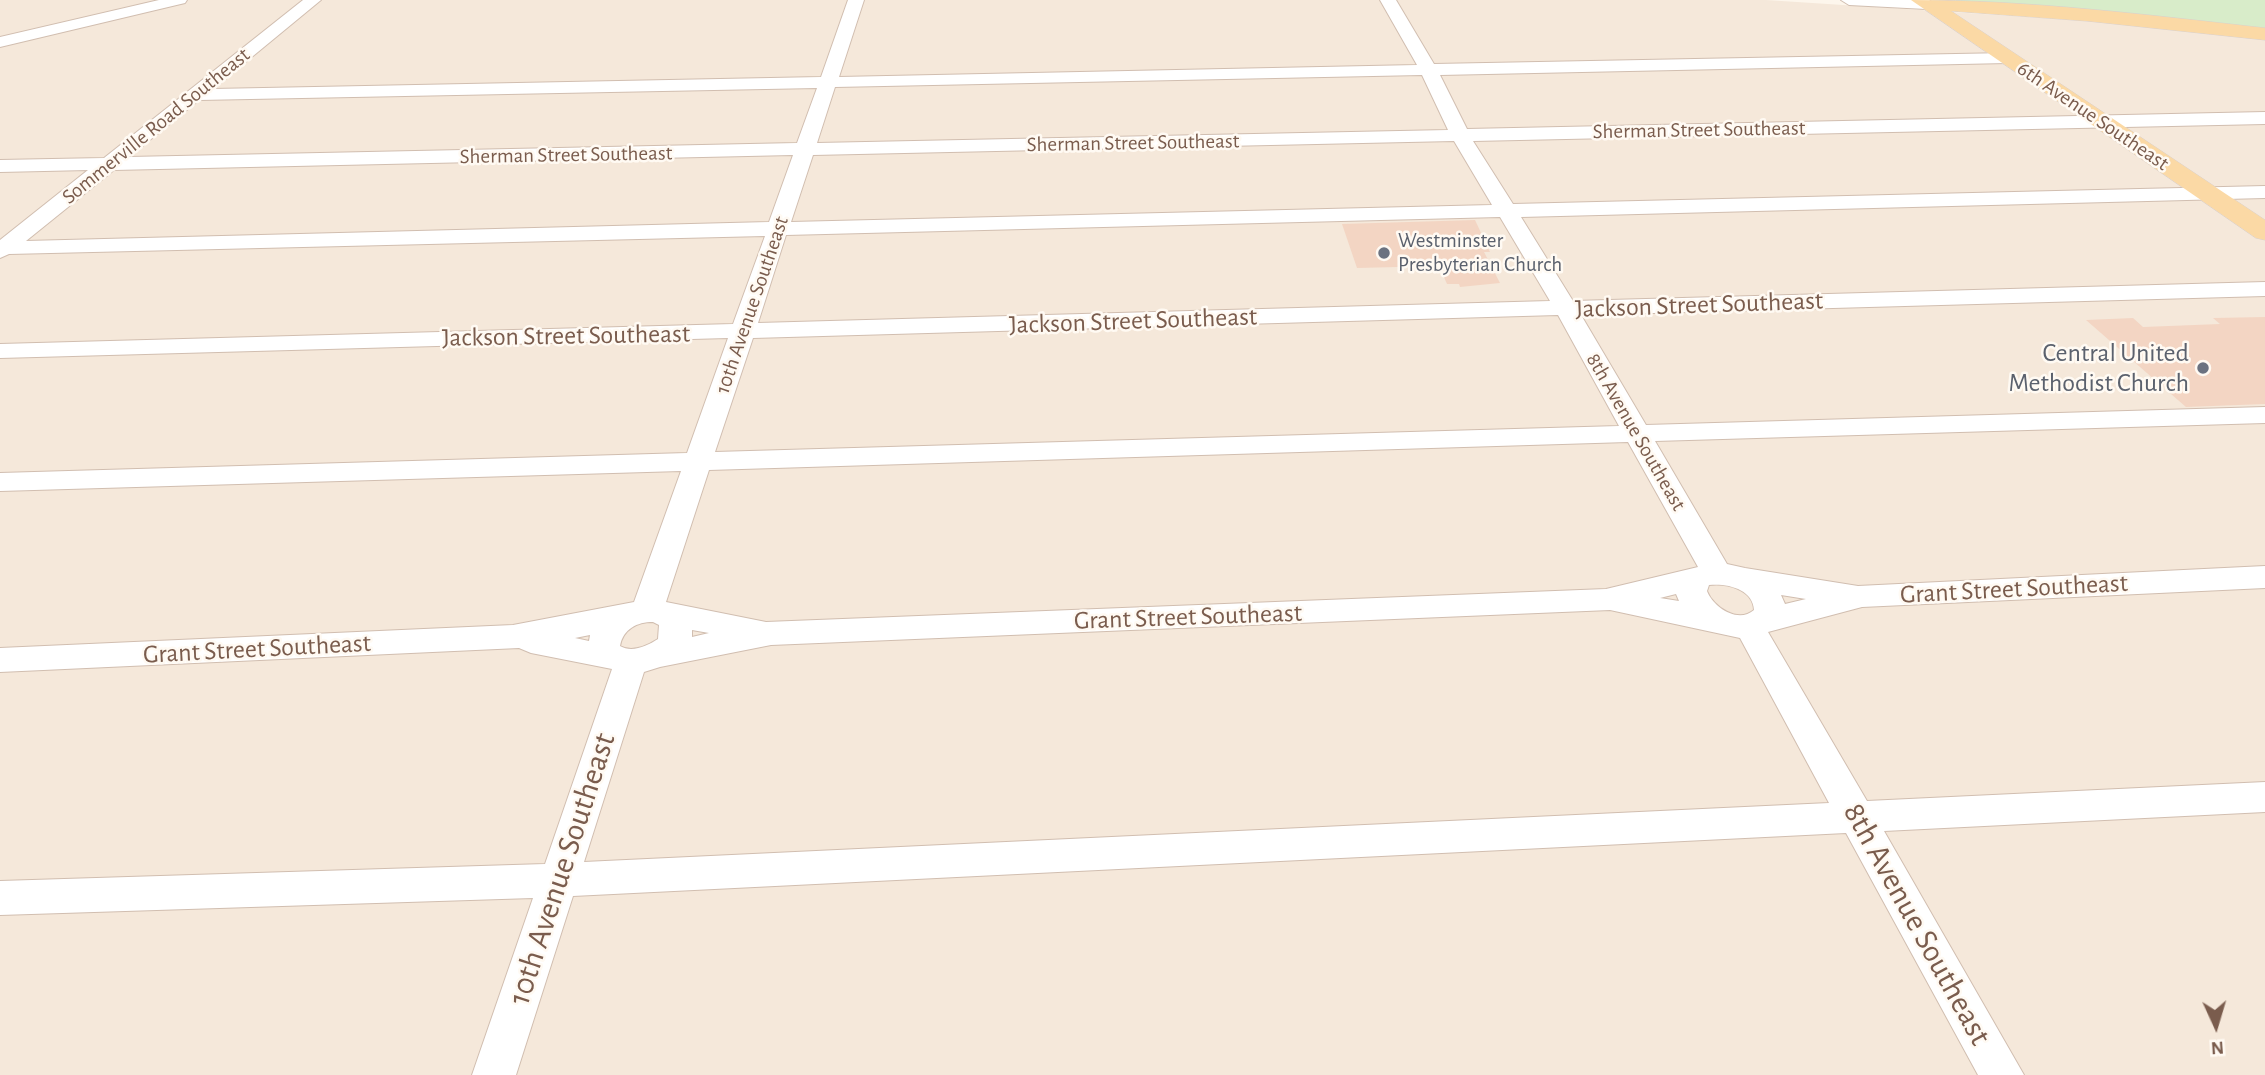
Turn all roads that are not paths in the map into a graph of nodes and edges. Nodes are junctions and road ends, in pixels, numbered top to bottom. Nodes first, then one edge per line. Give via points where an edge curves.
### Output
1 (178, 0) edge
2 (313, 0) edge
3 (856, 0) edge
4 (1388, 0) edge
5 (1849, 0) edge
6 (331, 2) dead end
7 (1924, 2) edge
8 (297, 13) junction
9 (2265, 34) edge
10 (0, 42) edge
11 (2008, 58) junction
12 (1428, 69) junction
13 (830, 80) junction
14 (195, 95) junction
15 (2265, 118) edge
16 (2101, 121) junction
17 (1461, 136) junction
18 (804, 150) junction
19 (110, 164) junction
20 (0, 166) edge
21 (2265, 192) edge
22 (2207, 193) junction
23 (1506, 210) junction
24 (778, 229) junction
25 (2265, 232) edge
26 (1, 249) edge
27 (2265, 289) edge
28 (1566, 309) junction
29 (741, 332) junction
30 (0, 351) edge
31 (2265, 415) edge
32 (1636, 435) junction
33 (698, 463) junction
34 (0, 482) edge
35 (1719, 577) junction
36 (2265, 578) edge
37 (1862, 596) junction
38 (1606, 600) junction
39 (646, 614) junction
40 (1743, 622) junction
41 (771, 634) junction
42 (513, 637) junction
43 (632, 659) junction
44 (0, 660) edge
45 (2265, 797) edge
46 (1856, 816) junction
47 (559, 880) junction
48 (0, 898) edge
49 (494, 1075) edge
50 (2002, 1075) edge

1 - 10 street
2 - 8 street, Sommerville Road Southeast
3 - 13 street, 10th Avenue Southeast
4 - 12 street, 8th Avenue Southeast
5 - 7 street
6 - 8 street
7 - 9 main road
7 - 11 main road, 6th Avenue Southeast
8 - 14 street, Sommerville Road Southeast
11 - 12 street
11 - 16 main road, 6th Avenue Southeast
12 - 13 street
12 - 17 street, 8th Avenue Southeast
13 - 14 street
13 - 18 street, 10th Avenue Southeast
14 - 19 street, Sommerville Road Southeast
15 - 16 street, Sherman Street Southeast
16 - 17 street, Sherman Street Southeast
16 - 22 main road, 6th Avenue Southeast
17 - 18 street, Sherman Street Southeast
17 - 23 street, 8th Avenue Southeast
18 - 19 street, Sherman Street Southeast
18 - 24 street, 10th Avenue Southeast
19 - 20 street, Sherman Street Southeast
19 - 26 street, Sommerville Road Southeast
21 - 22 street
22 - 23 street
22 - 25 main road, 6th Avenue Southeast
23 - 24 street
23 - 28 street, 8th Avenue Southeast
24 - 26 street
24 - 29 street, 10th Avenue Southeast
27 - 28 street, Jackson Street Southeast
28 - 29 street, Jackson Street Southeast
28 - 32 street, 8th Avenue Southeast
29 - 30 street, Jackson Street Southeast
29 - 33 street, 10th Avenue Southeast
31 - 32 street
32 - 33 street
32 - 35 street, 8th Avenue Southeast
33 - 34 street
33 - 39 street, 10th Avenue Southeast
35 - 37 street
35 - 38 street, Grant Street Southeast
35 - 40 street via 1691,591 1692,598 1705,613
35 - 40 street via 1762,591 1768,598 1770,614
36 - 37 street, Grant Street Southeast
37 - 40 street, Grant Street Southeast
38 - 40 street, Grant Street Southeast
38 - 41 street, Grant Street Southeast
39 - 41 street, Grant Street Southeast
39 - 42 street, Grant Street Southeast
39 - 43 street via 613,624 603,642 604,650
39 - 43 street via 674,619 678,634 673,642
40 - 46 street, 8th Avenue Southeast
41 - 43 street, Grant Street Southeast
42 - 43 street, Grant Street Southeast
42 - 44 street, Grant Street Southeast
43 - 47 street, 10th Avenue Southeast
45 - 46 street
46 - 47 street
46 - 50 street, 8th Avenue Southeast
47 - 48 street
47 - 49 street, 10th Avenue Southeast

